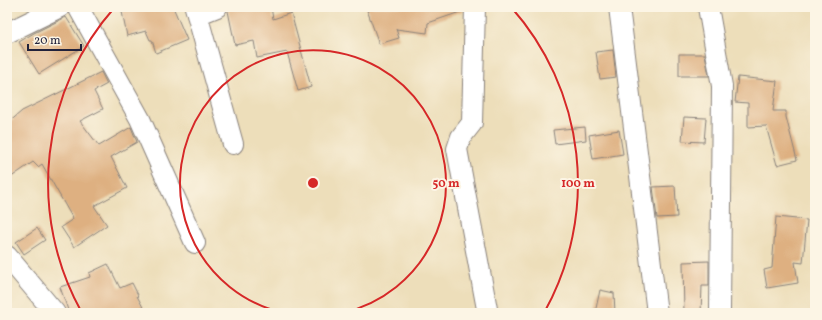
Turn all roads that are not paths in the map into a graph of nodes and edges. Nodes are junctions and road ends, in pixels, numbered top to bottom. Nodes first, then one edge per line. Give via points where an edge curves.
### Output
1 (60, 7) edge
2 (78, 7) edge
3 (217, 7) edge
4 (475, 7) edge
5 (619, 7) edge
6 (708, 7) edge
7 (196, 11) edge
8 (7, 33) edge
9 (233, 144) dead end
10 (195, 243) dead end
11 (7, 256) edge
12 (487, 309) dead end
13 (55, 313) edge
14 (657, 313) edge
15 (720, 313) edge

1 - 8 street
2 - 10 street via 140,119
3 - 7 street
4 - 12 street via 472,123 461,138 457,149
5 - 14 street
6 - 15 street via 722,86
7 - 9 street
11 - 13 street

